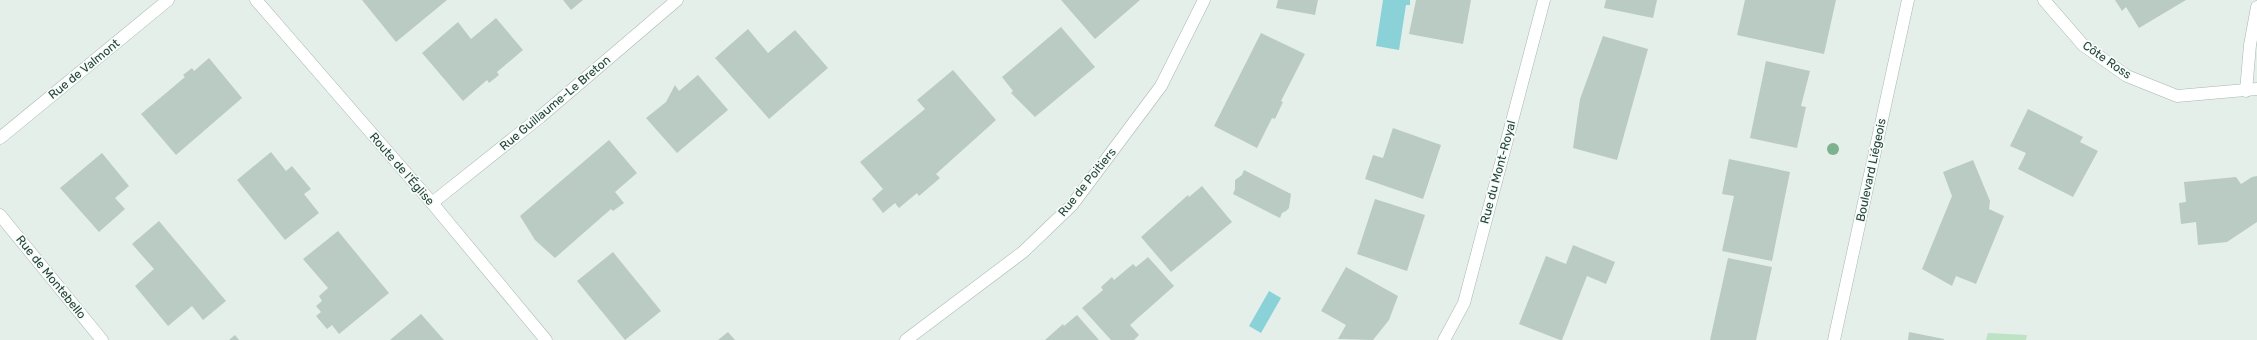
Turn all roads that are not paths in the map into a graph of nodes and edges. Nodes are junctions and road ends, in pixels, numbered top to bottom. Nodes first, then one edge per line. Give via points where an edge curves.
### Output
1 (168, 0) edge
2 (256, 0) edge
3 (677, 0) edge
4 (1204, 0) edge
5 (1544, 0) edge
6 (1908, 0) edge
7 (2044, 0) edge
8 (2257, 7) edge
9 (2252, 90) edge
10 (0, 138) edge
11 (432, 203) junction
12 (0, 215) edge
13 (102, 340) edge
14 (546, 340) edge
15 (906, 340) edge
16 (1444, 340) edge
17 (1834, 340) edge

1 - 10 street, Rue de Valmont
2 - 11 street, Route de l'Église
3 - 11 street, Rue Guillaume-Le Breton via 540,117
4 - 15 street, Rue de Poitiers via 1161,86 1072,205 1023,252
5 - 16 street, Rue du Mont-Royal via 1464,303
6 - 17 street, Boulevard Liégeois
7 - 9 street, Côte Ross via 2083,45 2127,76 2178,96
8 - 9 street via 2250,45
11 - 14 street, Route de l'Église
12 - 13 street, Rue de Montebello

